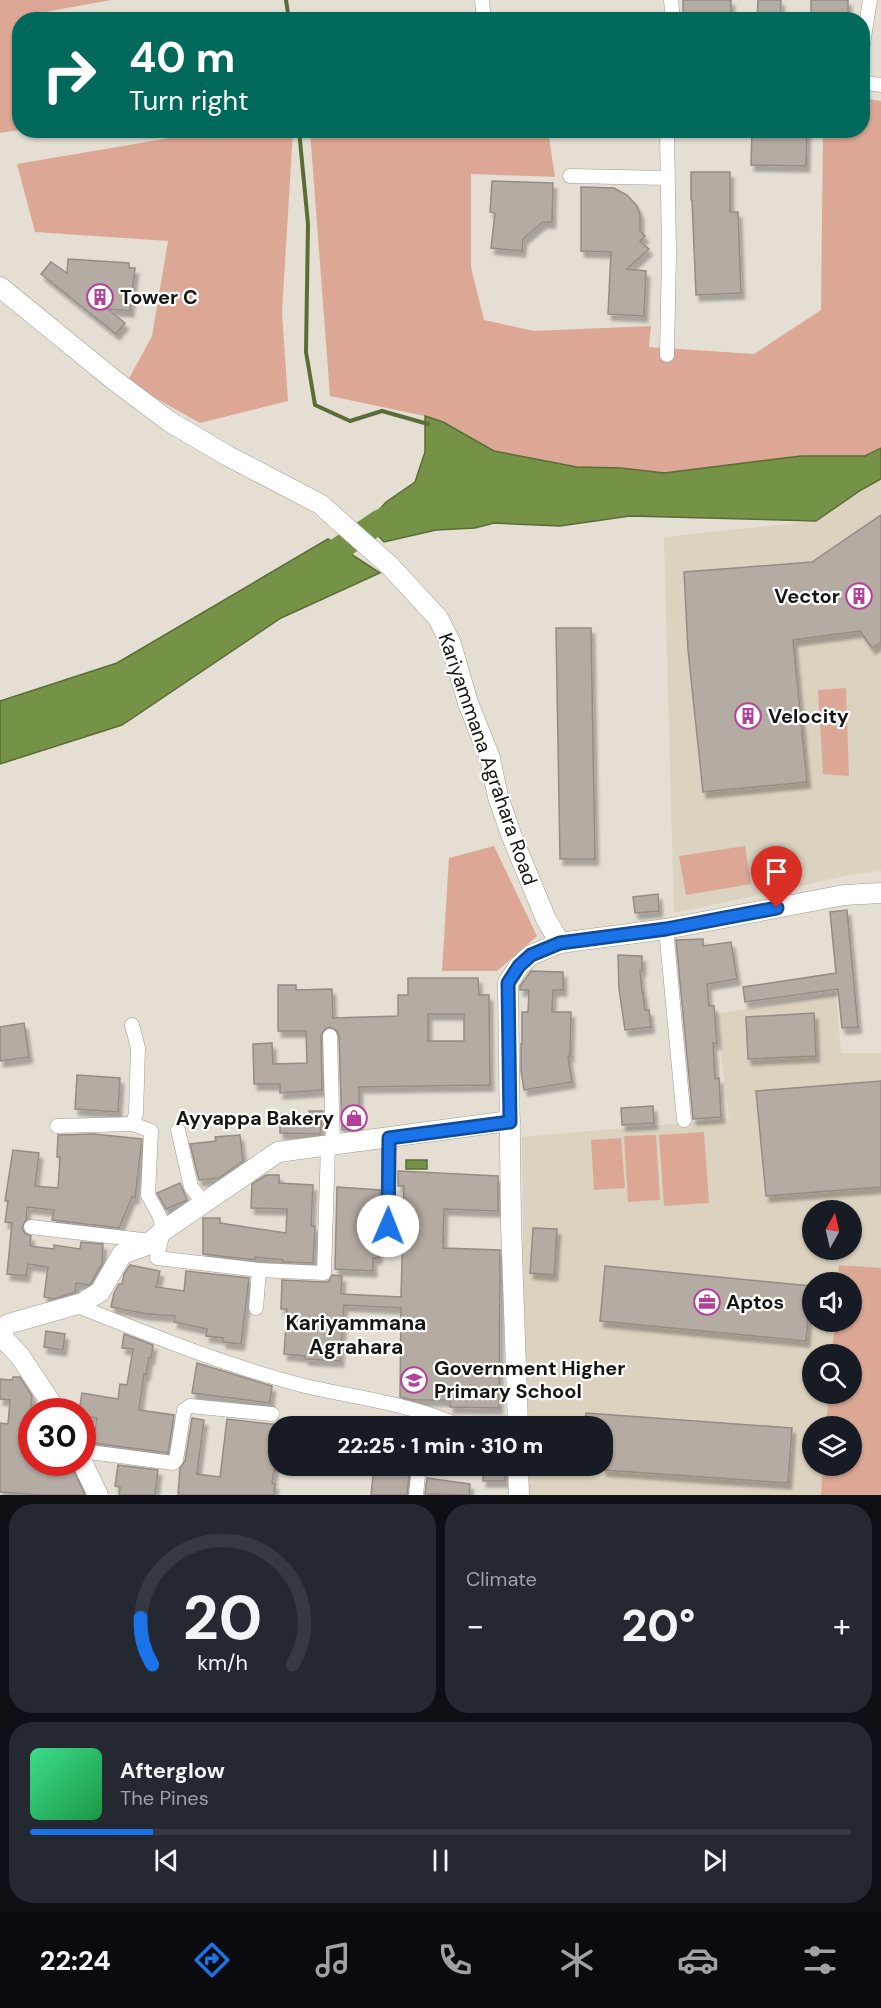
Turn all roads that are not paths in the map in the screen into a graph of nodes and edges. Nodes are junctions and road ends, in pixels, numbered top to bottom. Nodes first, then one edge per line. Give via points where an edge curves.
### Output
1 (667, 138) edge
2 (570, 176) dead end
3 (667, 178) junction
4 (0, 287) edge
5 (667, 355) dead end
6 (881, 893) edge
7 (666, 929) junction
8 (560, 943) junction
9 (132, 1026) dead end
10 (330, 1036) dead end
11 (684, 1120) dead end
12 (510, 1122) junction
13 (133, 1124) junction
14 (57, 1126) dead end
15 (178, 1130) dead end
16 (389, 1138) junction
17 (330, 1145) junction
18 (204, 1203) junction
19 (31, 1227) dead end
20 (157, 1236) junction
21 (388, 1248) dead end
22 (259, 1270) junction
23 (75, 1305) junction
24 (256, 1308) dead end
25 (2, 1328) edge
26 (48, 1398) edge
27 (272, 1414) dead end
28 (416, 1416) edge
29 (518, 1416) edge
30 (96, 1453) edge
31 (89, 1476) edge
32 (418, 1476) edge
33 (518, 1476) edge
34 (98, 1495) edge
35 (416, 1495) edge
36 (519, 1495) edge

1 - 3 street
2 - 3 street
3 - 5 street
4 - 8 street, Kariyammana Agrahara Road via 170,422 320,504 390,566 438,618 451,644 468,703 490,758 512,837
6 - 7 street via 844,896
7 - 8 street
7 - 11 street
8 - 12 street via 531,955 508,983
9 - 13 street via 138,1048
10 - 17 street
12 - 16 street
12 - 29 street
13 - 14 street
13 - 20 street via 151,1131 148,1195 160,1217
15 - 18 street via 191,1187
16 - 17 street
16 - 21 street
17 - 18 street via 278,1152
17 - 22 street via 324,1273
18 - 20 street
19 - 20 street
20 - 22 street via 157,1258
20 - 23 street via 147,1245 122,1254 100,1292
22 - 24 street
23 - 25 street
23 - 28 street via 225,1363 305,1386 384,1402
25 - 26 street via 2,1337 20,1356
27 - 30 street via 190,1406 184,1410 173,1464
31 - 34 street
32 - 35 street
33 - 36 street

